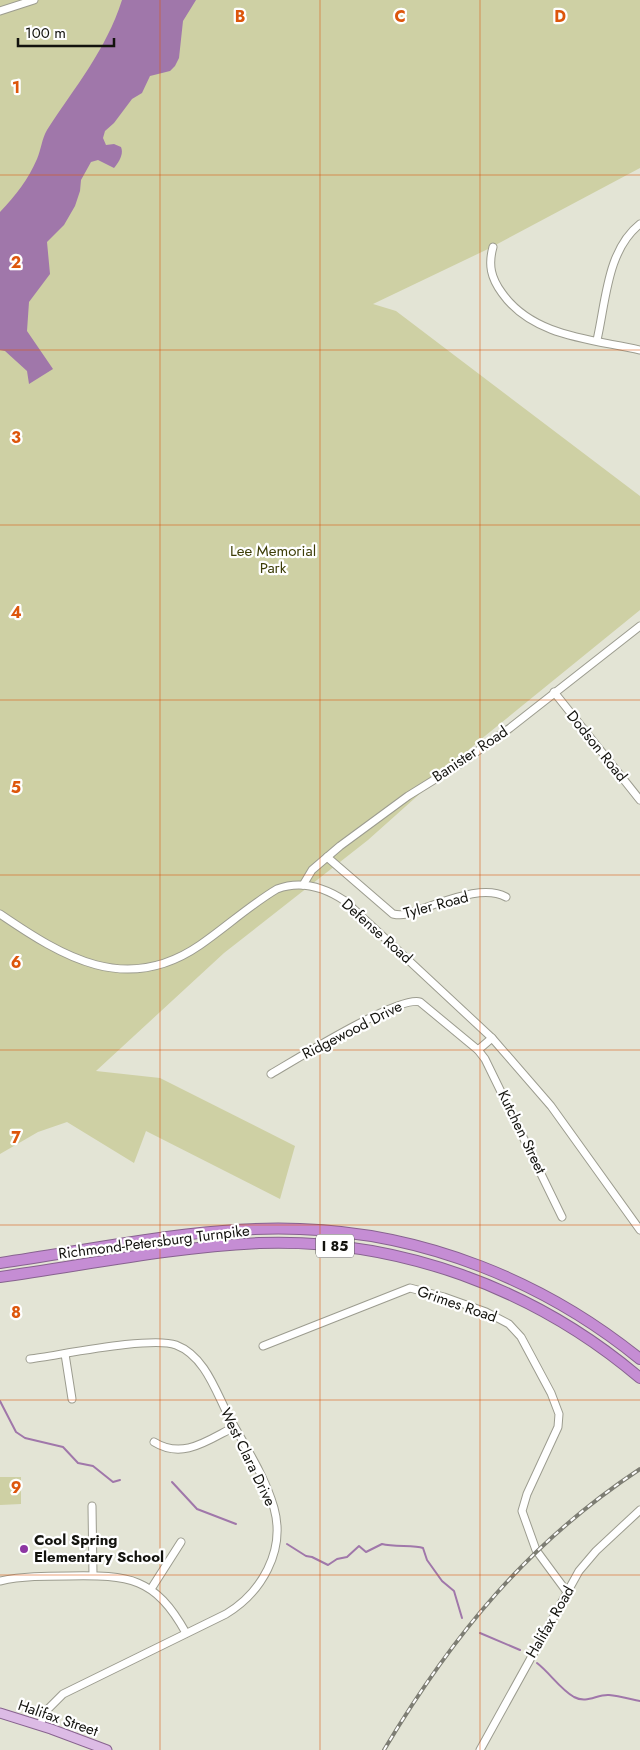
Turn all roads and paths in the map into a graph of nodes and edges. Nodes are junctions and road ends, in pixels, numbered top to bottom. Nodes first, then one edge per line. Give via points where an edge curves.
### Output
1 (34, 0) edge
2 (0, 11) edge
3 (640, 224) edge
4 (493, 247) dead end
5 (597, 340) junction
6 (640, 350) edge
7 (640, 626) edge
8 (554, 692) junction
9 (640, 800) edge
10 (327, 857) junction
11 (304, 885) junction
12 (506, 897) dead end
13 (0, 914) edge
14 (492, 1038) junction
15 (478, 1050) junction
16 (271, 1074) dead end
17 (562, 1217) dead end
18 (640, 1230) edge
19 (0, 1262) edge
20 (0, 1277) edge
21 (263, 1346) dead end
22 (65, 1354) junction
23 (640, 1358) edge
24 (30, 1359) dead end
25 (640, 1378) edge
26 (72, 1399) dead end
27 (234, 1427) junction
28 (154, 1442) dead end
29 (92, 1506) dead end
30 (640, 1510) edge
31 (182, 1542) dead end
32 (93, 1575) junction
33 (0, 1581) edge
34 (151, 1589) junction
35 (567, 1592) junction
36 (186, 1633) junction
37 (0, 1713) edge
38 (40, 1725) junction
39 (107, 1750) edge
40 (480, 1750) edge

1 - 2 street
3 - 5 street via 617,252
4 - 5 street via 491,274 515,310 548,329
5 - 6 street
7 - 8 street, Banister Road
8 - 9 street, Dodson Road
8 - 10 street, Banister Road via 480,750 408,796
10 - 11 street, Banister Road via 312,870
10 - 12 street, Tyler Road via 393,914 405,915 488,892
11 - 13 street, Defense Road via 286,886 271,893 182,956 138,968 106,968 84,963 37,939
11 - 14 street, Defense Road via 328,891 345,901
14 - 15 street
14 - 18 street, Defense Road via 551,1106
15 - 16 street, Ridgewood Drive via 422,1003 412,1000 313,1048
15 - 17 street, Kutchen Street via 507,1100
19 - 23 highway, Richmond-Petersburg Turnpike / I 85 via 231,1231 300,1229 369,1236 432,1249 518,1282 584,1318
20 - 25 highway, Richmond-Petersburg Turnpike / I 85 via 226,1245 298,1244 377,1252 439,1267 516,1297 597,1343
21 - 35 street, Grimes Road via 410,1288 444,1296 509,1324 521,1337 559,1414 558,1427 522,1510 536,1550
22 - 24 street, West Clara Drive
22 - 26 street
22 - 27 street, West Clara Drive via 144,1343 175,1345 185,1349 198,1360
27 - 28 street via 180,1451 168,1450
27 - 36 street, West Clara Drive via 274,1509 274,1549 261,1583 246,1600 226,1614
29 - 32 street
30 - 35 street, Halifax Road via 596,1551
31 - 34 street
32 - 33 street
32 - 34 street via 118,1577
34 - 36 street via 168,1604
35 - 40 street, Halifax Road
36 - 38 street, West Clara Drive via 63,1694 45,1712
37 - 38 main road, Halifax Street
38 - 39 main road, Halifax Street

